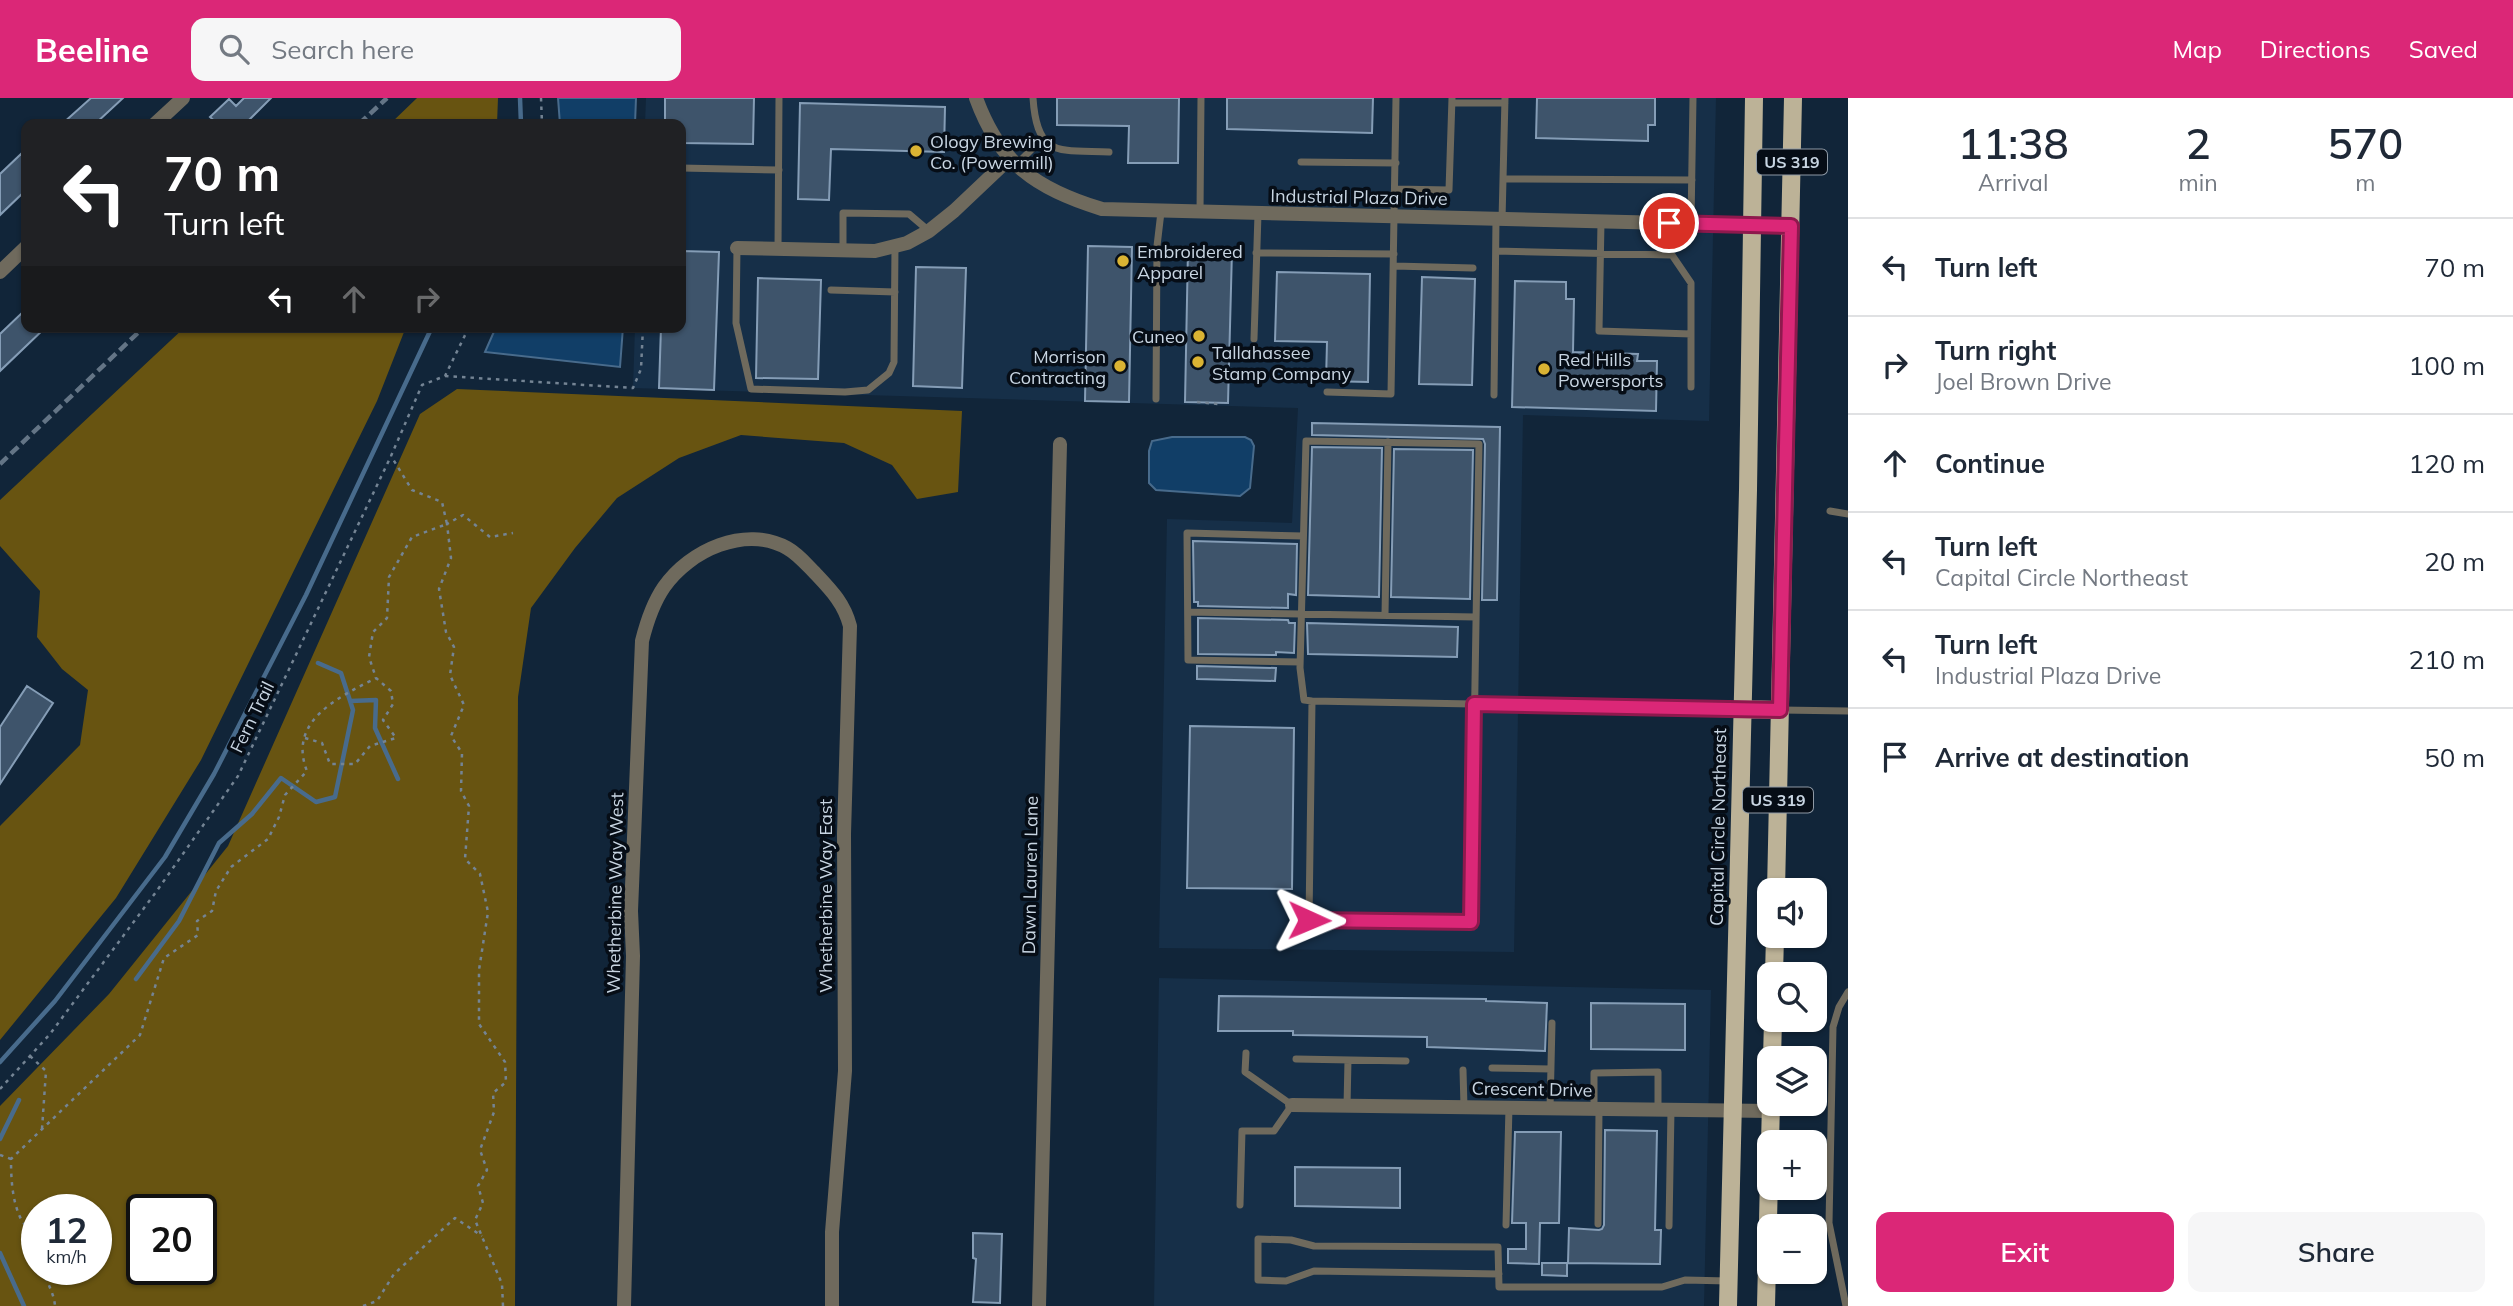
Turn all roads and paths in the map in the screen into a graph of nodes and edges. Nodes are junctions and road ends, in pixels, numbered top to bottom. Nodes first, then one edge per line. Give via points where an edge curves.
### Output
1 (183, 98) edge
2 (541, 98) edge
3 (779, 98) edge
4 (976, 98) edge
5 (1033, 98) edge
6 (1201, 98) edge
7 (1396, 98) edge
8 (1693, 98) edge
9 (1754, 98) edge
10 (1793, 98) edge
11 (1452, 100) edge
12 (1505, 100) edge
13 (160, 119) edge
14 (542, 119) edge
15 (1043, 138) junction
16 (1109, 152) dead end
17 (1013, 161) junction
18 (1301, 162) dead end
19 (1396, 163) junction
20 (686, 168) edge
21 (779, 170) junction
22 (1503, 179) junction
23 (1692, 180) junction
24 (1395, 189) junction
25 (1161, 212) junction
26 (1200, 213) junction
27 (1258, 214) junction
28 (1395, 217) junction
29 (1499, 219) junction
30 (1601, 222) junction
31 (1691, 224) junction
32 (1752, 225) junction
33 (1791, 226) junction
34 (929, 231) junction
35 (895, 246) junction
36 (737, 248) joint
37 (778, 249) junction
38 (843, 250) junction
39 (1496, 251) junction
40 (21, 252) edge
41 (1256, 253) junction
42 (1601, 253) junction
43 (1394, 254) junction
44 (1394, 266) junction
45 (1473, 268) dead end
46 (0, 272) edge
47 (831, 290) dead end
48 (895, 292) junction
49 (466, 333) edge
50 (643, 333) edge
51 (1691, 334) junction
52 (1254, 339) dead end
53 (445, 376) junction
54 (1691, 387) dead end
55 (1327, 392) dead end
56 (1494, 395) dead end
57 (1156, 399) dead end
58 (1197, 402) dead end
59 (1218, 404) dead end
60 (1388, 442) junction
61 (1060, 444) dead end
62 (391, 456) junction
63 (1830, 511) dead end
64 (1848, 514) edge
65 (447, 524) junction
66 (513, 533) dead end
67 (1303, 536) junction
68 (750, 539) joint
69 (1188, 612) junction
70 (1301, 614) junction
71 (1385, 615) junction
72 (1476, 617) junction
73 (1300, 662) junction
74 (376, 678) junction
75 (1308, 700) junction
76 (1474, 704) junction
77 (1741, 709) junction
78 (1780, 710) junction
79 (1848, 711) edge
80 (304, 738) junction
81 (1776, 878) edge
82 (1848, 992) edge
83 (1552, 1023) dead end
84 (1246, 1053) dead end
85 (30, 1056) junction
86 (1296, 1059) dead end
87 (1348, 1060) junction
88 (1406, 1061) dead end
89 (1492, 1068) dead end
90 (1551, 1069) junction
91 (1463, 1070) dead end
92 (0, 1089) edge
93 (1292, 1105) junction
94 (1347, 1106) junction
95 (1464, 1107) junction
96 (1509, 1107) junction
97 (1550, 1108) junction
98 (1597, 1109) junction
99 (1757, 1109) edge
100 (1664, 1110) junction
101 (1732, 1111) junction
102 (42, 1129) junction
103 (0, 1155) edge
104 (11, 1159) junction
105 (1768, 1200) edge
106 (1240, 1205) dead end
107 (21, 1218) edge
108 (1598, 1224) dead end
109 (1506, 1225) dead end
110 (1669, 1226) dead end
111 (482, 1236) junction
112 (1499, 1274) junction
113 (1728, 1281) junction
114 (47, 1285) edge
115 (1846, 1305) edge
116 (55, 1306) edge
117 (363, 1306) edge
118 (503, 1306) edge
119 (624, 1306) edge
120 (832, 1306) edge
121 (1039, 1306) edge
122 (1728, 1306) edge
123 (1766, 1306) edge

1 - 13 street
2 - 14 path
3 - 21 lane
4 - 17 street, Industrial Plaza Drive via 986,122
5 - 15 lane
6 - 26 lane
7 - 19 lane
8 - 23 lane
9 - 32 main road, Capital Circle Northeast / US 319
10 - 33 main road, US 319
11 - 12 lane
11 - 24 lane via 1449,190
12 - 22 lane
15 - 16 lane via 1060,150
15 - 17 lane
17 - 25 street, Industrial Plaza Drive via 1039,184 1067,198 1102,209
17 - 34 street
18 - 19 lane
19 - 24 lane
20 - 21 lane
21 - 37 lane
22 - 23 lane
22 - 29 lane
23 - 31 lane
24 - 28 lane
25 - 26 street, Industrial Plaza Drive
25 - 57 lane
26 - 27 street, Industrial Plaza Drive
27 - 28 street, Industrial Plaza Drive
27 - 41 lane
28 - 29 street, Industrial Plaza Drive
28 - 43 lane
29 - 30 street, Industrial Plaza Drive
29 - 39 lane
30 - 31 street, Industrial Plaza Drive
30 - 42 lane
31 - 32 street, Industrial Plaza Drive
32 - 33 street, Industrial Plaza Drive
32 - 77 main road, Capital Circle Northeast / US 319
33 - 78 main road, US 319
34 - 35 street
34 - 38 lane via 909,214 843,213
35 - 38 street
35 - 48 lane
36 - 37 street
36 - 48 lane via 736,323 751,389 868,390 889,373 894,362
37 - 38 street
39 - 42 lane
39 - 56 lane
40 - 46 street
41 - 43 lane
41 - 52 lane
42 - 51 lane via 1671,255 1691,283
42 - 51 lane via 1599,331
43 - 44 lane
44 - 45 lane
44 - 55 lane via 1391,394
47 - 48 lane
49 - 53 path, Fern Trail
50 - 53 path via 641,369 632,388
51 - 54 lane
53 - 62 path, Fern Trail via 422,385
58 - 59 path
60 - 67 lane via 1306,441
60 - 71 lane
60 - 72 lane via 1479,444
61 - 121 street, Dawn Lauren Lane
62 - 65 path via 412,490 442,502
62 - 85 path, Fern Trail via 238,776
63 - 64 lane
65 - 66 path via 463,515 490,537
65 - 74 path via 412,537 389,577 387,618 373,632 369,657
65 - 111 path via 451,558 439,589 446,632 454,647 450,675 464,705 451,736 462,753 461,791 469,806 466,859 480,874 488,912 479,970 479,1024 505,1062 506,1082 493,1093 494,1112 480,1150 487,1170 478,1186 483,1203 475,1220
67 - 69 lane via 1187,533
67 - 70 lane
68 - 119 street, Whetherbine Way West via 723,543 679,570 656,599 642,641 631,911
68 - 120 street, Whetherbine Way East via 787,548 803,560 846,609 850,626 845,1071 832,1232
69 - 70 lane
69 - 73 lane via 1188,660
70 - 71 lane
70 - 73 lane
71 - 72 lane
72 - 76 lane
73 - 75 lane
74 - 80 path via 334,699 318,713
74 - 80 path via 391,691 393,704 383,720 396,738 370,746 355,764 330,764 323,743
75 - 76 lane
75 - 76 lane via 1309,920 1471,922
76 - 77 lane
77 - 78 main road
77 - 101 main road, Capital Circle Northeast / US 319
78 - 79 lane
78 - 81 main road, US 319
80 - 102 path via 301,757 307,771 285,795 268,839 231,867 216,891 212,911 197,921 198,935 164,958 140,1035
82 - 115 lane via 1833,1027 1829,1223
83 - 90 lane
84 - 93 lane via 1245,1072
85 - 92 path, Fern Trail
85 - 102 path via 46,1071
86 - 87 lane
87 - 88 lane
87 - 94 lane
89 - 90 lane
90 - 97 lane
91 - 95 lane
93 - 94 street, Crescent Drive
93 - 106 lane via 1274,1131 1242,1130
94 - 95 street, Crescent Drive
95 - 96 street, Crescent Drive
96 - 97 street, Crescent Drive
96 - 109 lane
97 - 98 street, Crescent Drive
98 - 100 street, Crescent Drive
98 - 100 lane via 1594,1073 1658,1072
98 - 108 lane
99 - 101 street, Crescent Drive
100 - 101 street, Crescent Drive
100 - 110 lane
101 - 113 main road, Capital Circle Northeast / US 319
102 - 104 path
103 - 104 path
104 - 107 path via 10,1181
105 - 123 main road
111 - 117 path via 455,1218 394,1274 377,1300
111 - 118 path via 502,1284
112 - 112 lane via 1314,1271 1286,1281 1258,1280 1258,1240 1291,1240 1314,1246 1498,1247
112 - 113 lane via 1499,1287 1662,1287 1685,1280
113 - 122 main road, Capital Circle Northeast / US 319
114 - 116 path

